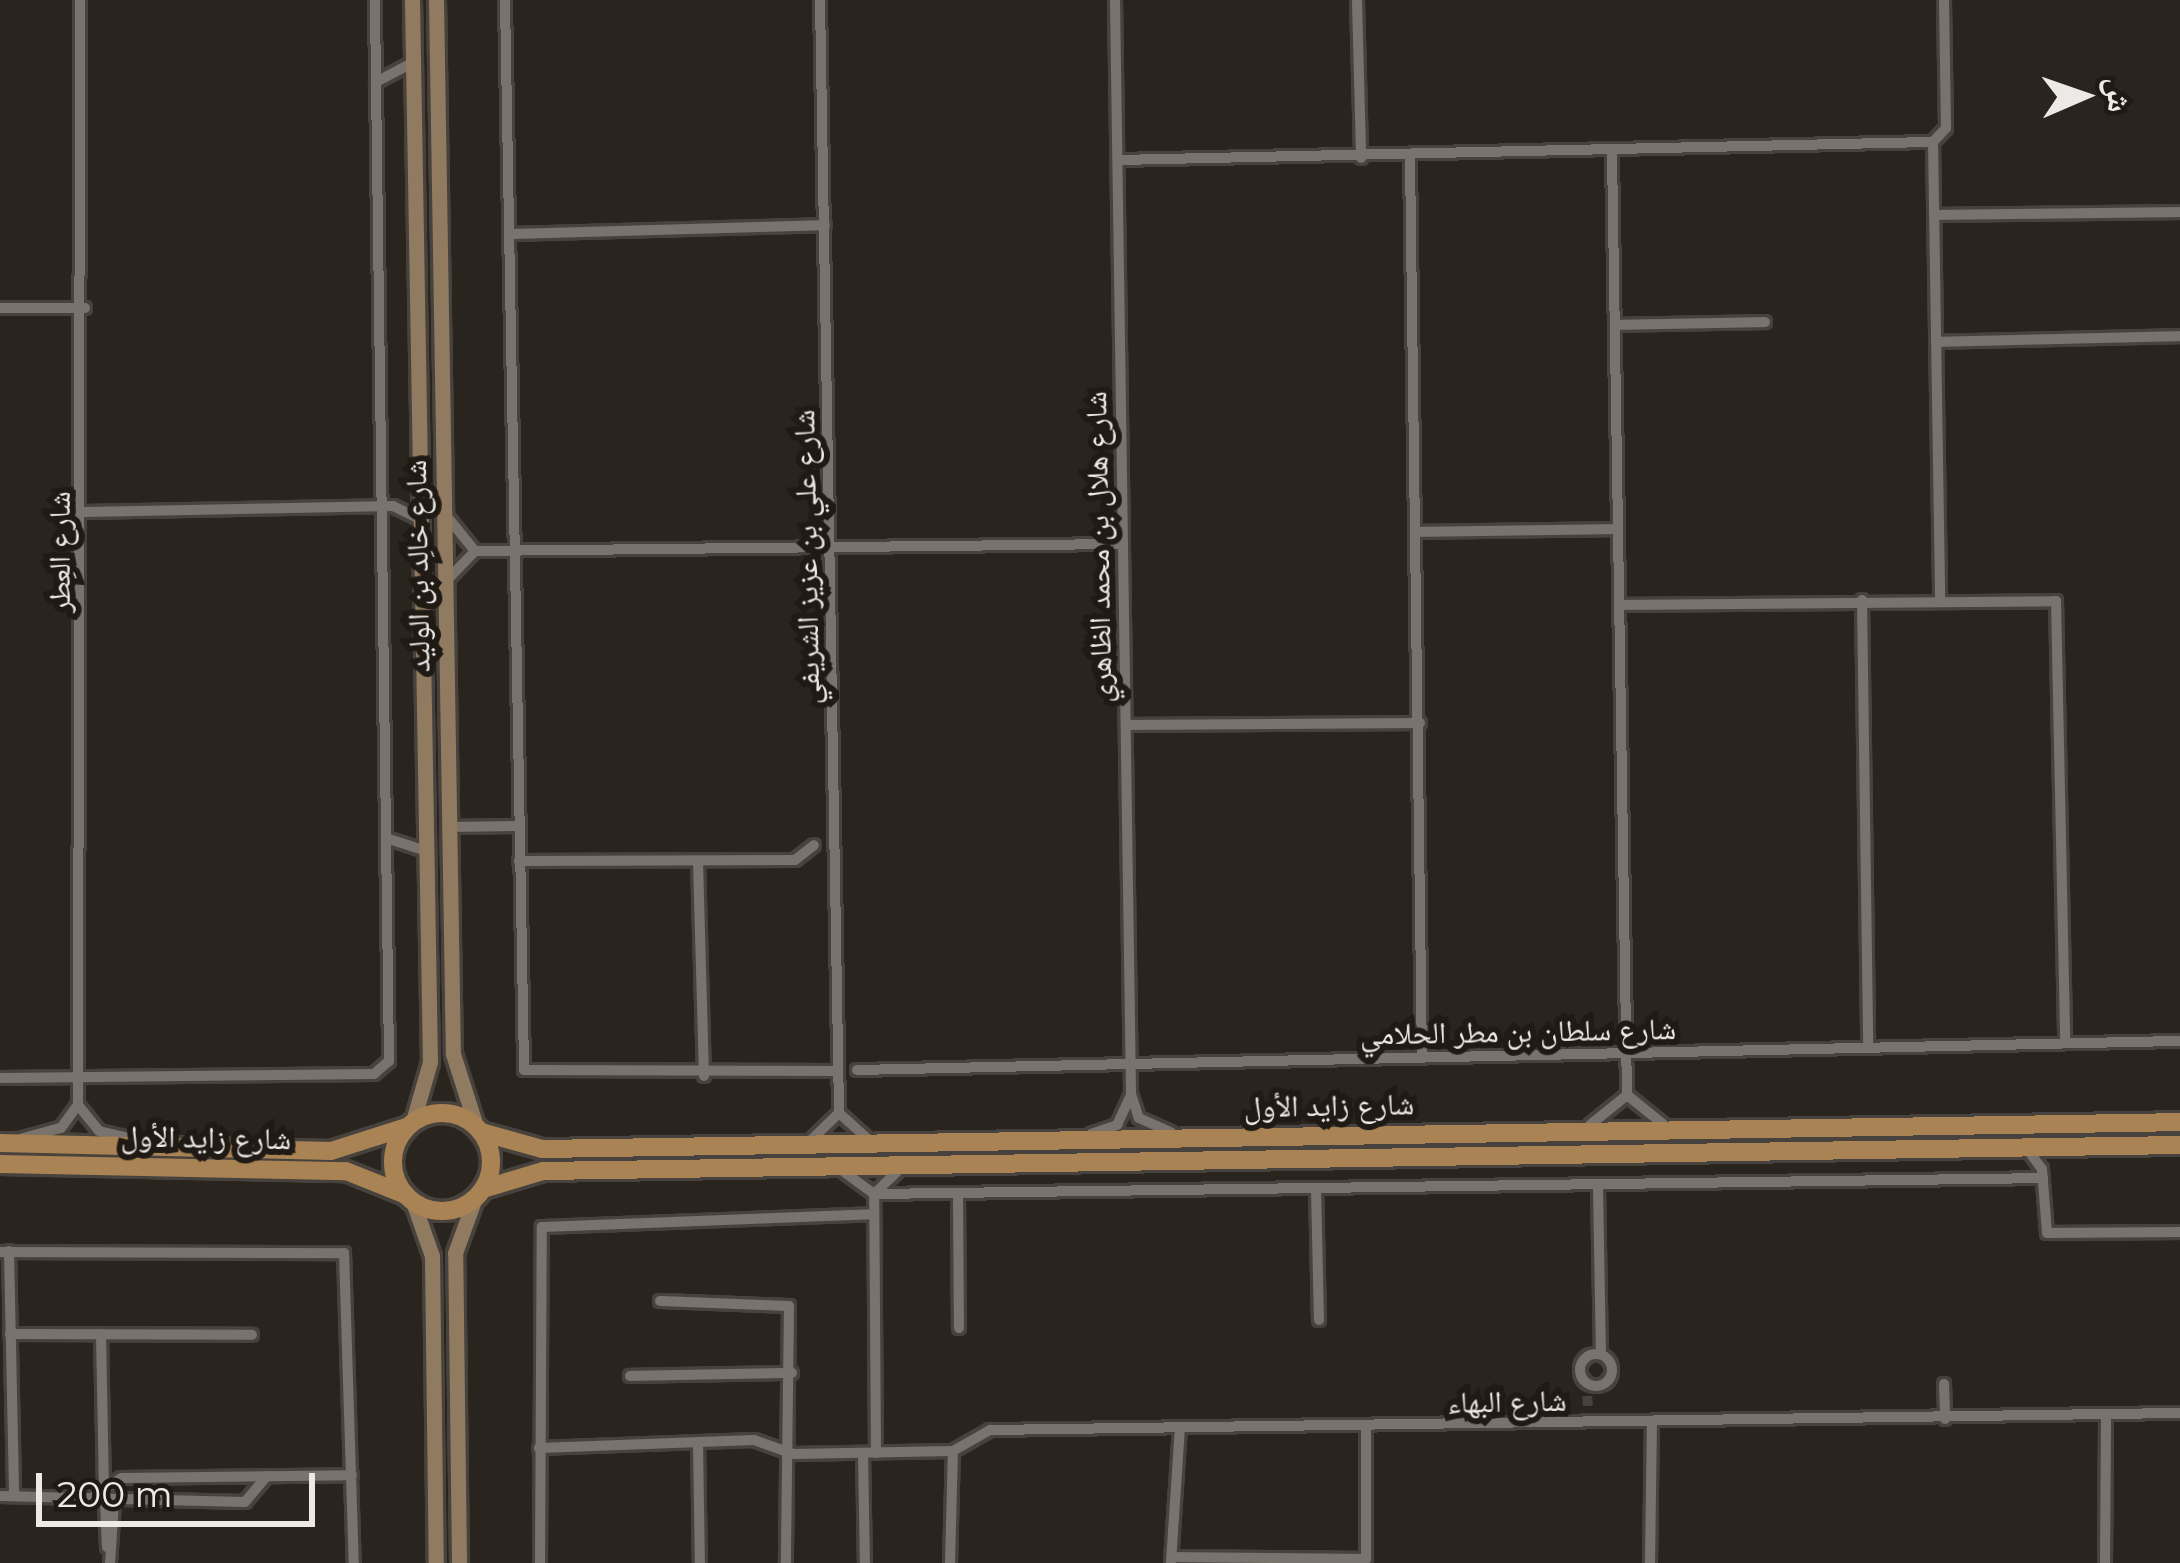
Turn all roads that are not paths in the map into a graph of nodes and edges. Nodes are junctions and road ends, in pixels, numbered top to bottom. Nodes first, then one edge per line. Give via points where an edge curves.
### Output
1 (80, 0) edge
2 (375, 0) edge
3 (412, 0) edge
4 (436, 0) edge
5 (505, 0) edge
6 (820, 0) edge
7 (1115, 0) edge
8 (1357, 0) edge
9 (1945, 0) edge
10 (412, 63) junction
11 (376, 82) junction
12 (390, 82) junction
13 (413, 99) junction
14 (1933, 142) junction
15 (1612, 152) junction
16 (1410, 157) junction
17 (1361, 158) junction
18 (1118, 160) junction
19 (2180, 212) edge
20 (1934, 215) junction
21 (825, 225) junction
22 (508, 234) junction
23 (415, 239) junction
24 (437, 268) junction
25 (0, 308) edge
26 (85, 308) junction
27 (1765, 322) dead end
28 (1615, 325) junction
29 (2180, 336) edge
30 (1936, 342) junction
31 (421, 490) junction
32 (444, 490) junction
33 (388, 506) junction
34 (85, 512) junction
35 (422, 520) junction
36 (1618, 529) junction
37 (1415, 532) junction
38 (1123, 544) junction
39 (830, 548) junction
40 (475, 551) junction
41 (514, 551) junction
42 (1940, 599) junction
43 (1862, 601) junction
44 (1620, 604) junction
45 (447, 621) junction
46 (1420, 723) junction
47 (1126, 725) junction
48 (427, 824) junction
49 (518, 826) junction
50 (449, 827) junction
51 (395, 839) junction
52 (814, 845) dead end
53 (428, 851) junction
54 (519, 861) junction
55 (698, 861) junction
56 (2180, 1041) edge
57 (2065, 1042) junction
58 (1868, 1048) junction
59 (1628, 1055) junction
60 (1422, 1057) junction
61 (1131, 1066) junction
62 (856, 1070) dead end
63 (838, 1071) junction
64 (704, 1076) junction
65 (0, 1078) edge
66 (78, 1081) junction
67 (1131, 1094) junction
68 (1628, 1095) junction
69 (78, 1105) junction
70 (838, 1113) junction
71 (2180, 1122) edge
72 (410, 1124) junction
73 (479, 1130) junction
74 (1701, 1131) junction
75 (1562, 1133) junction
76 (1200, 1138) junction
77 (1060, 1141) junction
78 (0, 1142) edge
79 (893, 1144) junction
80 (163, 1145) junction
81 (788, 1145) junction
82 (2180, 1145) edge
83 (2025, 1147) junction
84 (0, 1163) edge
85 (908, 1166) junction
86 (827, 1167) junction
87 (2043, 1178) junction
88 (1598, 1186) junction
89 (1316, 1189) junction
90 (479, 1193) junction
91 (958, 1193) junction
92 (874, 1194) junction
93 (409, 1198) junction
94 (874, 1214) junction
95 (2180, 1232) edge
96 (4, 1251) edge
97 (660, 1301) dead end
98 (1319, 1320) dead end
99 (959, 1328) dead end
100 (10, 1334) junction
101 (101, 1334) junction
102 (252, 1334) dead end
103 (1601, 1353) junction
104 (792, 1373) junction
105 (630, 1376) dead end
106 (1944, 1384) dead end
107 (1587, 1396) junction
108 (2180, 1413) edge
109 (2107, 1414) junction
110 (1945, 1419) junction
111 (1652, 1424) junction
112 (1589, 1425) junction
113 (1180, 1428) junction
114 (1366, 1429) junction
115 (698, 1442) junction
116 (538, 1448) junction
117 (953, 1451) junction
118 (870, 1453) junction
119 (793, 1454) junction
120 (352, 1475) junction
121 (267, 1476) junction
122 (104, 1486) junction
123 (0, 1496) edge
124 (14, 1496) junction
125 (90, 1499) junction
126 (109, 1502) junction
127 (110, 1560) edge
128 (1172, 1560) edge
129 (354, 1563) edge
130 (436, 1563) edge
131 (459, 1563) edge
132 (540, 1563) edge
133 (700, 1563) edge
134 (786, 1563) edge
135 (865, 1563) edge
136 (950, 1563) edge
137 (1651, 1563) edge
138 (2105, 1563) edge

1 - 26 street, شارع العِطر
2 - 11 street
3 - 10 street, شارع خالِد بن الوليد
4 - 24 street, شارع خالِد بن الوليد
5 - 22 street
6 - 21 street, شارع علي بن عزيز الشريفي
7 - 18 street, شارع هلال بن محمد الظاهري
8 - 17 street
9 - 14 street via 1946,128
10 - 12 street
10 - 13 street, شارع خالِد بن الوليد
11 - 12 street
11 - 33 street
12 - 13 street
13 - 23 street, شارع خالِد بن الوليد
14 - 15 street
14 - 20 street
15 - 16 street
15 - 28 street
16 - 17 street
16 - 37 street
17 - 18 street
18 - 38 street, شارع هلال بن محمد الظاهري
19 - 20 street
20 - 30 street
21 - 22 street
21 - 39 street, شارع علي بن عزيز الشريفي
22 - 41 street
23 - 24 street via 428,241
23 - 31 street, شارع خالِد بن الوليد
24 - 32 street, شارع خالِد بن الوليد
25 - 26 street
26 - 34 street, شارع العِطر
27 - 28 street
28 - 36 street
29 - 30 street
30 - 42 street
31 - 33 street
31 - 35 street, شارع خالِد بن الوليد
32 - 40 street via 451,530
32 - 45 street, شارع خالِد بن الوليد
33 - 34 street
33 - 35 street
33 - 51 street
34 - 66 street, شارع العِطر
35 - 48 street, شارع خالِد بن الوليد
36 - 37 street
36 - 44 street
37 - 46 street
38 - 39 street
38 - 47 street, شارع هلال بن محمد الظاهري
39 - 41 street
39 - 63 street, شارع علي بن عزيز الشريفي
40 - 41 street
40 - 45 street via 452,568
41 - 49 street
42 - 43 street
42 - 57 street via 2046,597 2062,613
43 - 44 street
43 - 58 street
44 - 59 street
45 - 50 street, شارع خالِد بن الوليد
46 - 47 street
46 - 60 street
47 - 61 street, شارع هلال بن محمد الظاهري
48 - 51 street
48 - 53 street, شارع خالِد بن الوليد
49 - 50 street
49 - 54 street
50 - 73 street, شارع خالِد بن الوليد via 453,1054
51 - 53 street
51 - 66 street via 390,1054 380,1071
52 - 55 street via 801,859
53 - 72 street, شارع خالِد بن الوليد via 430,1062
54 - 55 street
54 - 64 street via 524,1070
55 - 64 street
56 - 57 street, شارع سلطان بن مطر الحلامي
57 - 58 street, شارع سلطان بن مطر الحلامي
58 - 59 street, شارع سلطان بن مطر الحلامي
59 - 60 street, شارع سلطان بن مطر الحلامي
59 - 68 street
60 - 61 street, شارع سلطان بن مطر الحلامي
61 - 62 street, شارع سلطان بن مطر الحلامي
61 - 67 street, شارع هلال بن محمد الظاهري
63 - 64 street
63 - 70 street, شارع علي بن عزيز الشريفي
65 - 66 street
66 - 69 street, شارع العِطر
67 - 76 street via 1144,1123
67 - 77 street via 1117,1125
68 - 74 street via 1645,1118
68 - 75 street via 1609,1120
69 - 78 street via 55,1131
69 - 80 street via 100,1131
70 - 79 street via 855,1135
70 - 81 street via 824,1133
71 - 74 main road, شارع زايد الأول
72 - 73 main road via 446,1112
72 - 80 main road, شارع زايد الأول via 331,1151
72 - 93 main road via 392,1161
73 - 81 main road, شارع زايد الأول via 542,1149
73 - 90 main road
74 - 75 main road, شارع زايد الأول
75 - 76 main road, شارع زايد الأول
76 - 77 main road, شارع زايد الأول
77 - 79 main road, شارع زايد الأول
78 - 80 main road, شارع زايد الأول
79 - 81 main road, شارع زايد الأول
82 - 83 main road, شارع زايد الأول
83 - 85 main road, شارع زايد الأول
83 - 87 street
84 - 93 main road, شارع زايد الأول via 346,1171
85 - 86 main road, شارع زايد الأول
85 - 92 street
86 - 90 main road, شارع زايد الأول via 543,1172
86 - 92 street
87 - 88 street
87 - 95 street via 2051,1235
88 - 89 street
88 - 103 street
89 - 91 street
89 - 98 street
90 - 93 main road via 445,1211
90 - 131 street via 455,1253
91 - 92 street
91 - 99 street
92 - 94 street
93 - 130 street via 432,1256
94 - 116 street via 547,1223 536,1255
94 - 118 street
96 - 100 street
96 - 120 street via 340,1250 349,1264
97 - 104 street via 782,1299
100 - 101 street
100 - 124 street
101 - 102 street
101 - 122 street
103 - 107 street via 1606,1382
103 - 107 street via 1586,1358
104 - 105 street
104 - 119 street
106 - 110 street
107 - 112 street
108 - 109 street, شارع البهاء
109 - 110 street, شارع البهاء
109 - 138 street
110 - 111 street, شارع البهاء
111 - 112 street, شارع البهاء
111 - 137 street
112 - 114 street, شارع البهاء
113 - 114 street, شارع البهاء
113 - 117 street, شارع البهاء via 990,1430
113 - 128 street
114 - 128 street via 1366,1559
115 - 116 street, شارع البهاء
115 - 119 street, شارع البهاء via 760,1441
115 - 133 street
116 - 132 street
117 - 118 street, شارع البهاء
117 - 136 street
118 - 119 street, شارع البهاء
118 - 135 street
119 - 134 street
120 - 121 street
120 - 129 street
121 - 122 street
121 - 126 street via 245,1502
122 - 125 street
123 - 124 street
124 - 125 street
125 - 126 street
126 - 127 street

